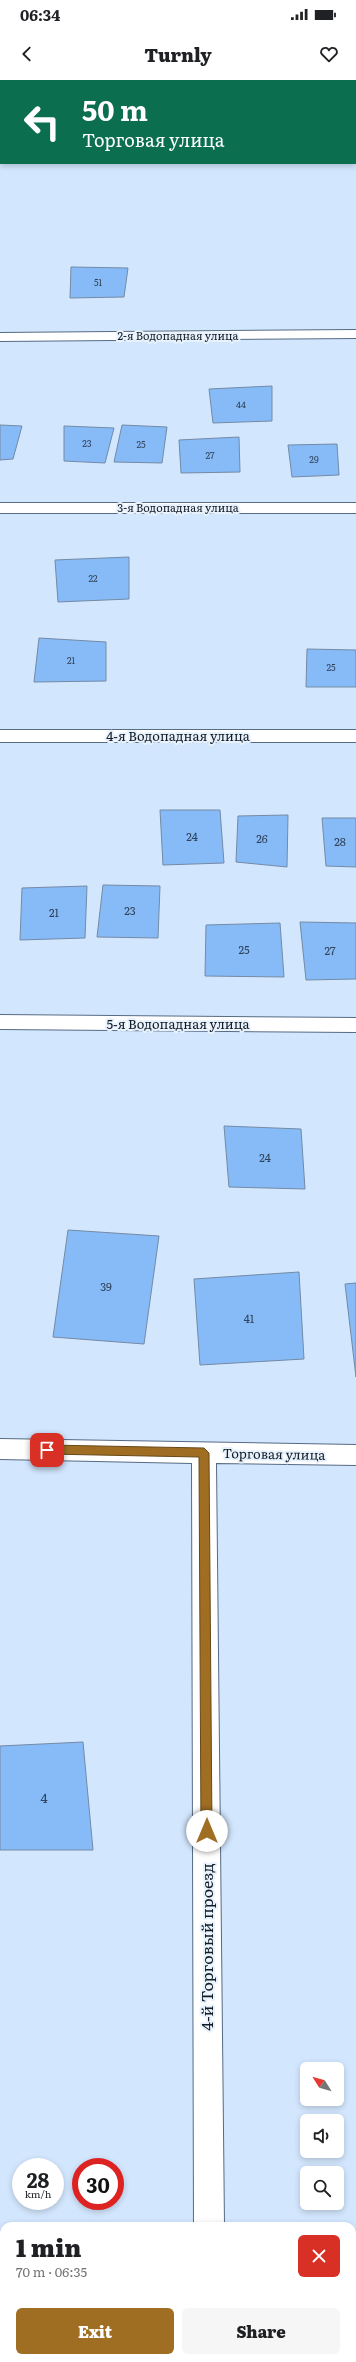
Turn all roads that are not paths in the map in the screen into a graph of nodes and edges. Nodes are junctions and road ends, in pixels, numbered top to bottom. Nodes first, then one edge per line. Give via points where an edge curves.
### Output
1 (356, 334) edge
2 (0, 337) edge
3 (0, 508) edge
4 (356, 508) edge
5 (0, 736) edge
6 (356, 736) edge
7 (0, 1022) edge
8 (356, 1025) edge
9 (0, 1449) edge
10 (204, 1453) junction
11 (356, 1455) edge
12 (209, 2222) edge

1 - 2 street, 2-я Водопадная улица
3 - 4 street, 3-я Водопадная улица
5 - 6 street, 4-я Водопадная улица
7 - 8 street, 5-я Водопадная улица
9 - 10 street, Торговая улица
10 - 11 street, Торговая улица
10 - 12 street, 4-й Торговый проезд

